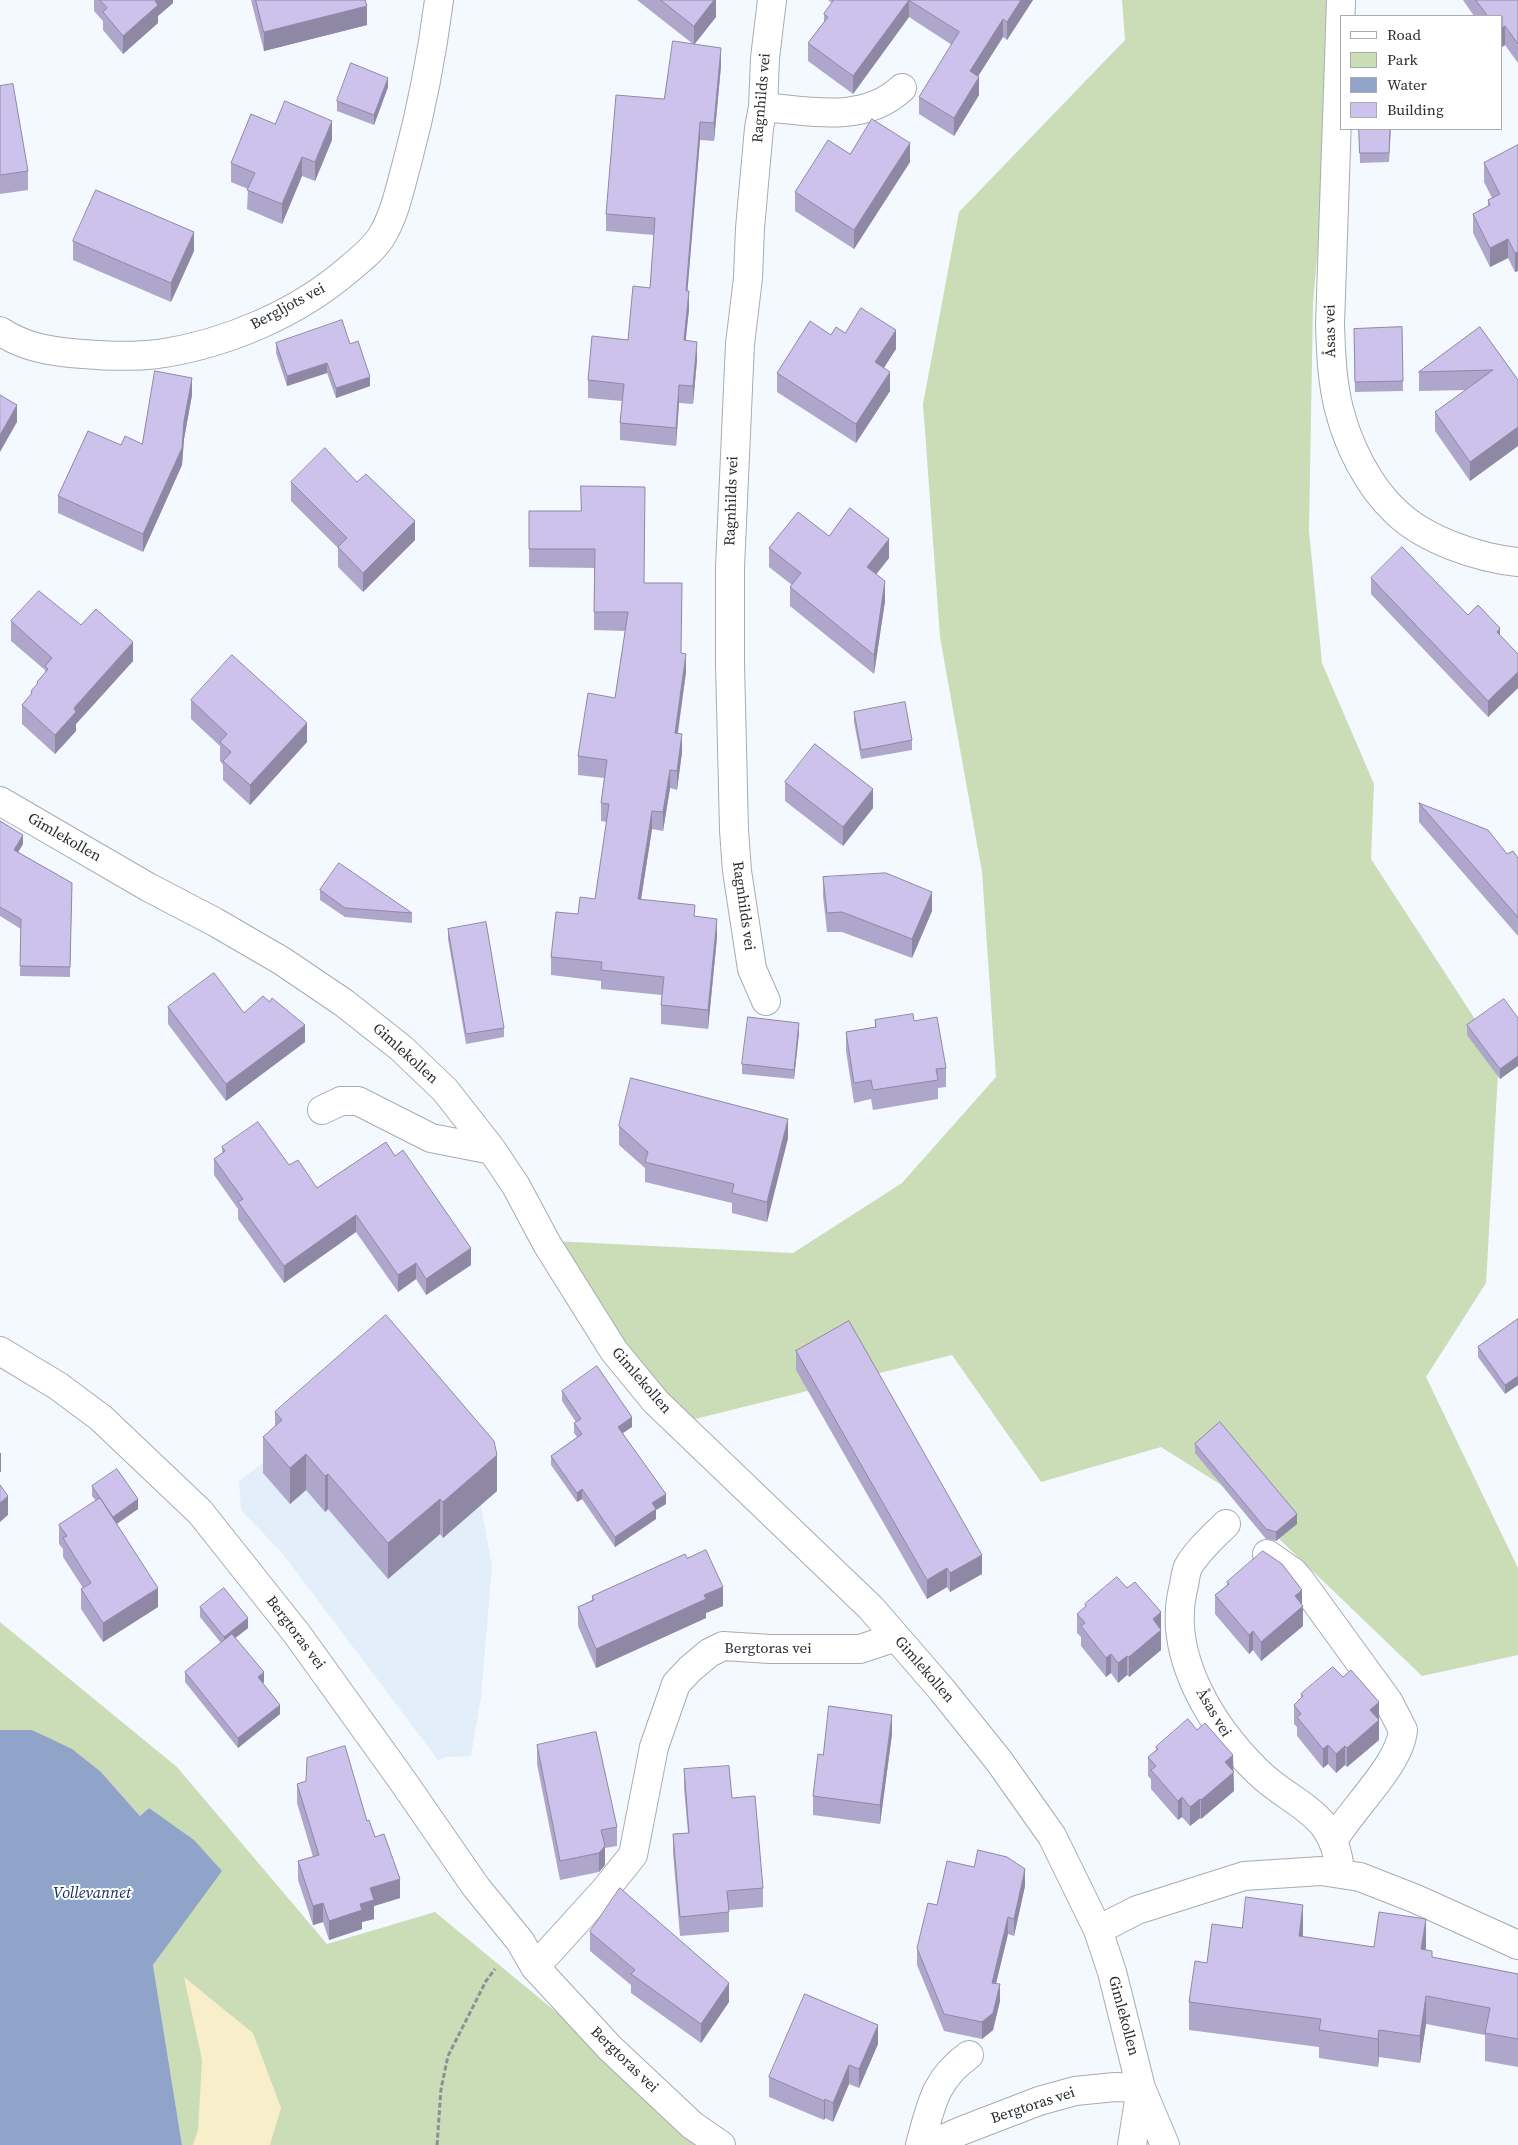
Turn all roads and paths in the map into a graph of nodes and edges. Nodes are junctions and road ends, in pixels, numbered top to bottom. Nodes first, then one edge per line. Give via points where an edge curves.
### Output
1 (439, 0) edge
2 (772, 0) edge
3 (1342, 0) edge
4 (1341, 15) edge
5 (1340, 54) edge
6 (902, 88) dead end
7 (763, 107) junction
8 (0, 332) edge
9 (1518, 562) edge
10 (0, 801) edge
11 (766, 1001) dead end
12 (322, 1110) dead end
13 (492, 1150) junction
14 (0, 1351) edge
15 (1226, 1524) dead end
16 (1267, 1554) edge
17 (896, 1637) junction
18 (1333, 1841) junction
19 (1340, 1873) junction
20 (1098, 1930) junction
21 (520, 1941) junction
22 (1518, 1945) edge
23 (535, 1967) junction
24 (969, 2055) dead end
25 (1141, 2088) junction
26 (437, 2145) edge
27 (721, 2145) edge
28 (920, 2145) edge
29 (928, 2145) edge
30 (1132, 2145) edge
31 (1165, 2145) edge

1 - 8 street, Bergljots vei via 422,105 390,219 382,236 332,283 274,318 230,336 156,354 110,356 51,351
2 - 7 street, Ragnhilds vei
3 - 4 street, Åsas vei
5 - 9 street, Åsas vei via 1331,362 1339,409 1353,450 1376,490 1396,513 1452,546 1495,559
6 - 7 street via 871,108 833,114
7 - 11 street, Ragnhilds vei via 740,344 733,471 730,664 737,872 752,969
10 - 13 street, Gimlekollen via 240,936 344,1003 401,1048 445,1090
12 - 13 street via 341,1101 358,1101 431,1138
13 - 17 street, Gimlekollen via 614,1351 656,1402 871,1608
14 - 21 street, Bergtoras vei via 58,1386 102,1418 200,1512 297,1634 476,1887
15 - 18 street, Åsas vei via 1205,1544 1188,1568 1180,1603 1180,1630 1189,1666 1216,1723 1237,1750 1259,1773 1319,1819
16 - 18 street via 1300,1580 1388,1701 1403,1730 1400,1745 1376,1784
17 - 20 street, Gimlekollen via 999,1761 1052,1836
17 - 23 street, Bergtoras vei via 860,1649 723,1646 690,1669 676,1684 654,1747 633,1855
18 - 19 street, Åsas vei
19 - 20 street via 1321,1871 1244,1876 1137,1910
19 - 22 street via 1360,1877 1416,1899
20 - 25 street, Gimlekollen
21 - 23 street, Bergtoras vei
21 - 26 path via 486,1981 448,2056 441,2090
23 - 27 street, Bergtoras vei via 610,2048 692,2125
24 - 28 street via 953,2066 942,2080
25 - 29 street, Bergtoras vei via 1075,2091
25 - 30 street, Gimlekollen
25 - 31 street, Gimlekollen

